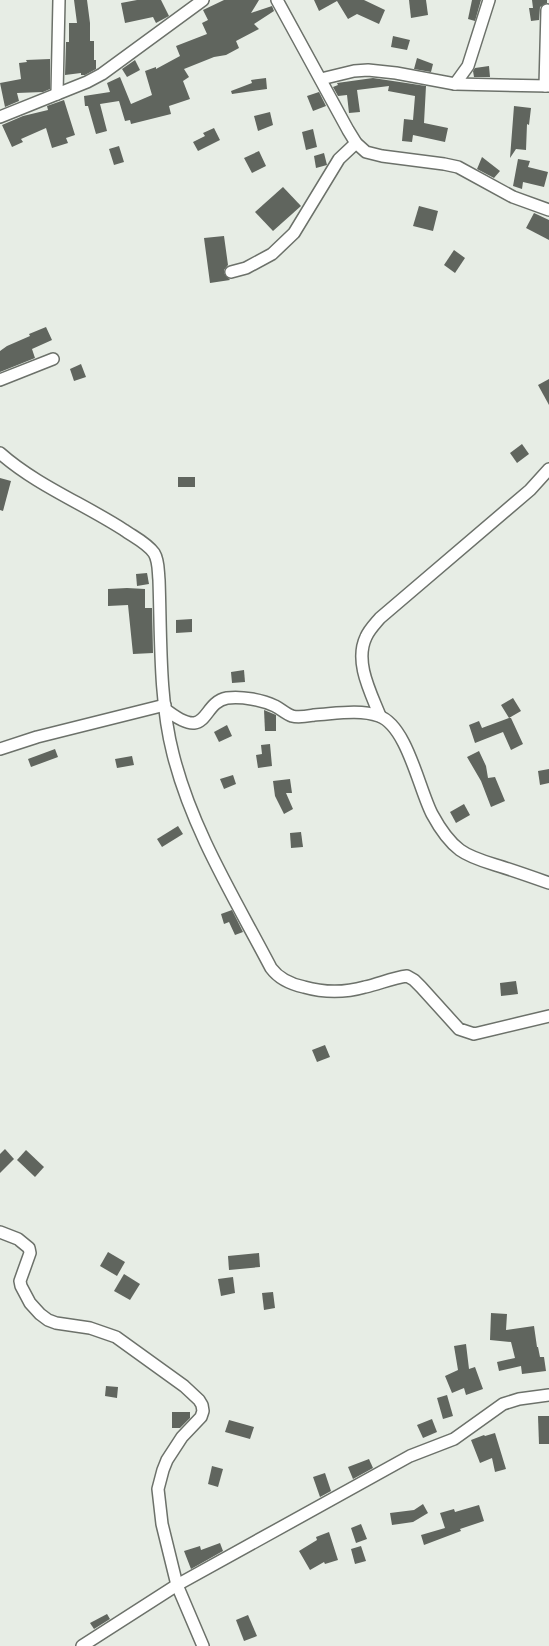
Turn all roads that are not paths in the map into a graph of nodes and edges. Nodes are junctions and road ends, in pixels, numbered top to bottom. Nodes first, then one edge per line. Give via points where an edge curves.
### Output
1 (59, 0) edge
2 (203, 0) edge
3 (277, 0) edge
4 (489, 0) edge
5 (547, 10) dead end
6 (322, 80) junction
7 (455, 84) junction
8 (547, 86) edge
9 (57, 94) junction
10 (1, 114) edge
11 (356, 143) junction
12 (549, 210) edge
13 (231, 272) dead end
14 (53, 359) dead end
15 (0, 380) edge
16 (0, 452) edge
17 (549, 468) edge
18 (165, 707) junction
19 (380, 716) junction
20 (0, 749) edge
21 (549, 883) edge
22 (549, 1016) edge
23 (0, 1232) edge
24 (549, 1395) edge
25 (177, 1585) junction
26 (82, 1646) edge
27 (203, 1646) edge

1 - 9 street
2 - 9 street via 102,74
3 - 6 street
4 - 7 street via 468,66
5 - 8 street
6 - 7 street via 368,70
6 - 11 street
7 - 8 street
9 - 10 street
11 - 12 street via 366,152 382,156 458,167 513,197
11 - 13 street via 340,159 294,233 272,254
14 - 15 street
16 - 18 street via 42,482 145,544 155,555
17 - 19 street via 530,490 380,618 366,636 361,652 363,670
18 - 19 street via 174,716 192,723 204,719 220,701 241,698 277,707 292,716 358,713
18 - 20 street via 37,737
18 - 22 street via 173,754 188,804 276,975 300,986 330,992 364,988 407,976 459,1029 474,1034
19 - 21 street via 396,731 409,753 432,814 460,850 477,859
23 - 25 street via 18,1239 29,1248 20,1286 40,1314 48,1320 116,1337 184,1386 202,1405 201,1417 182,1437 159,1480 162,1524
24 - 25 street via 503,1404 462,1434 410,1456
25 - 26 street
25 - 27 street

